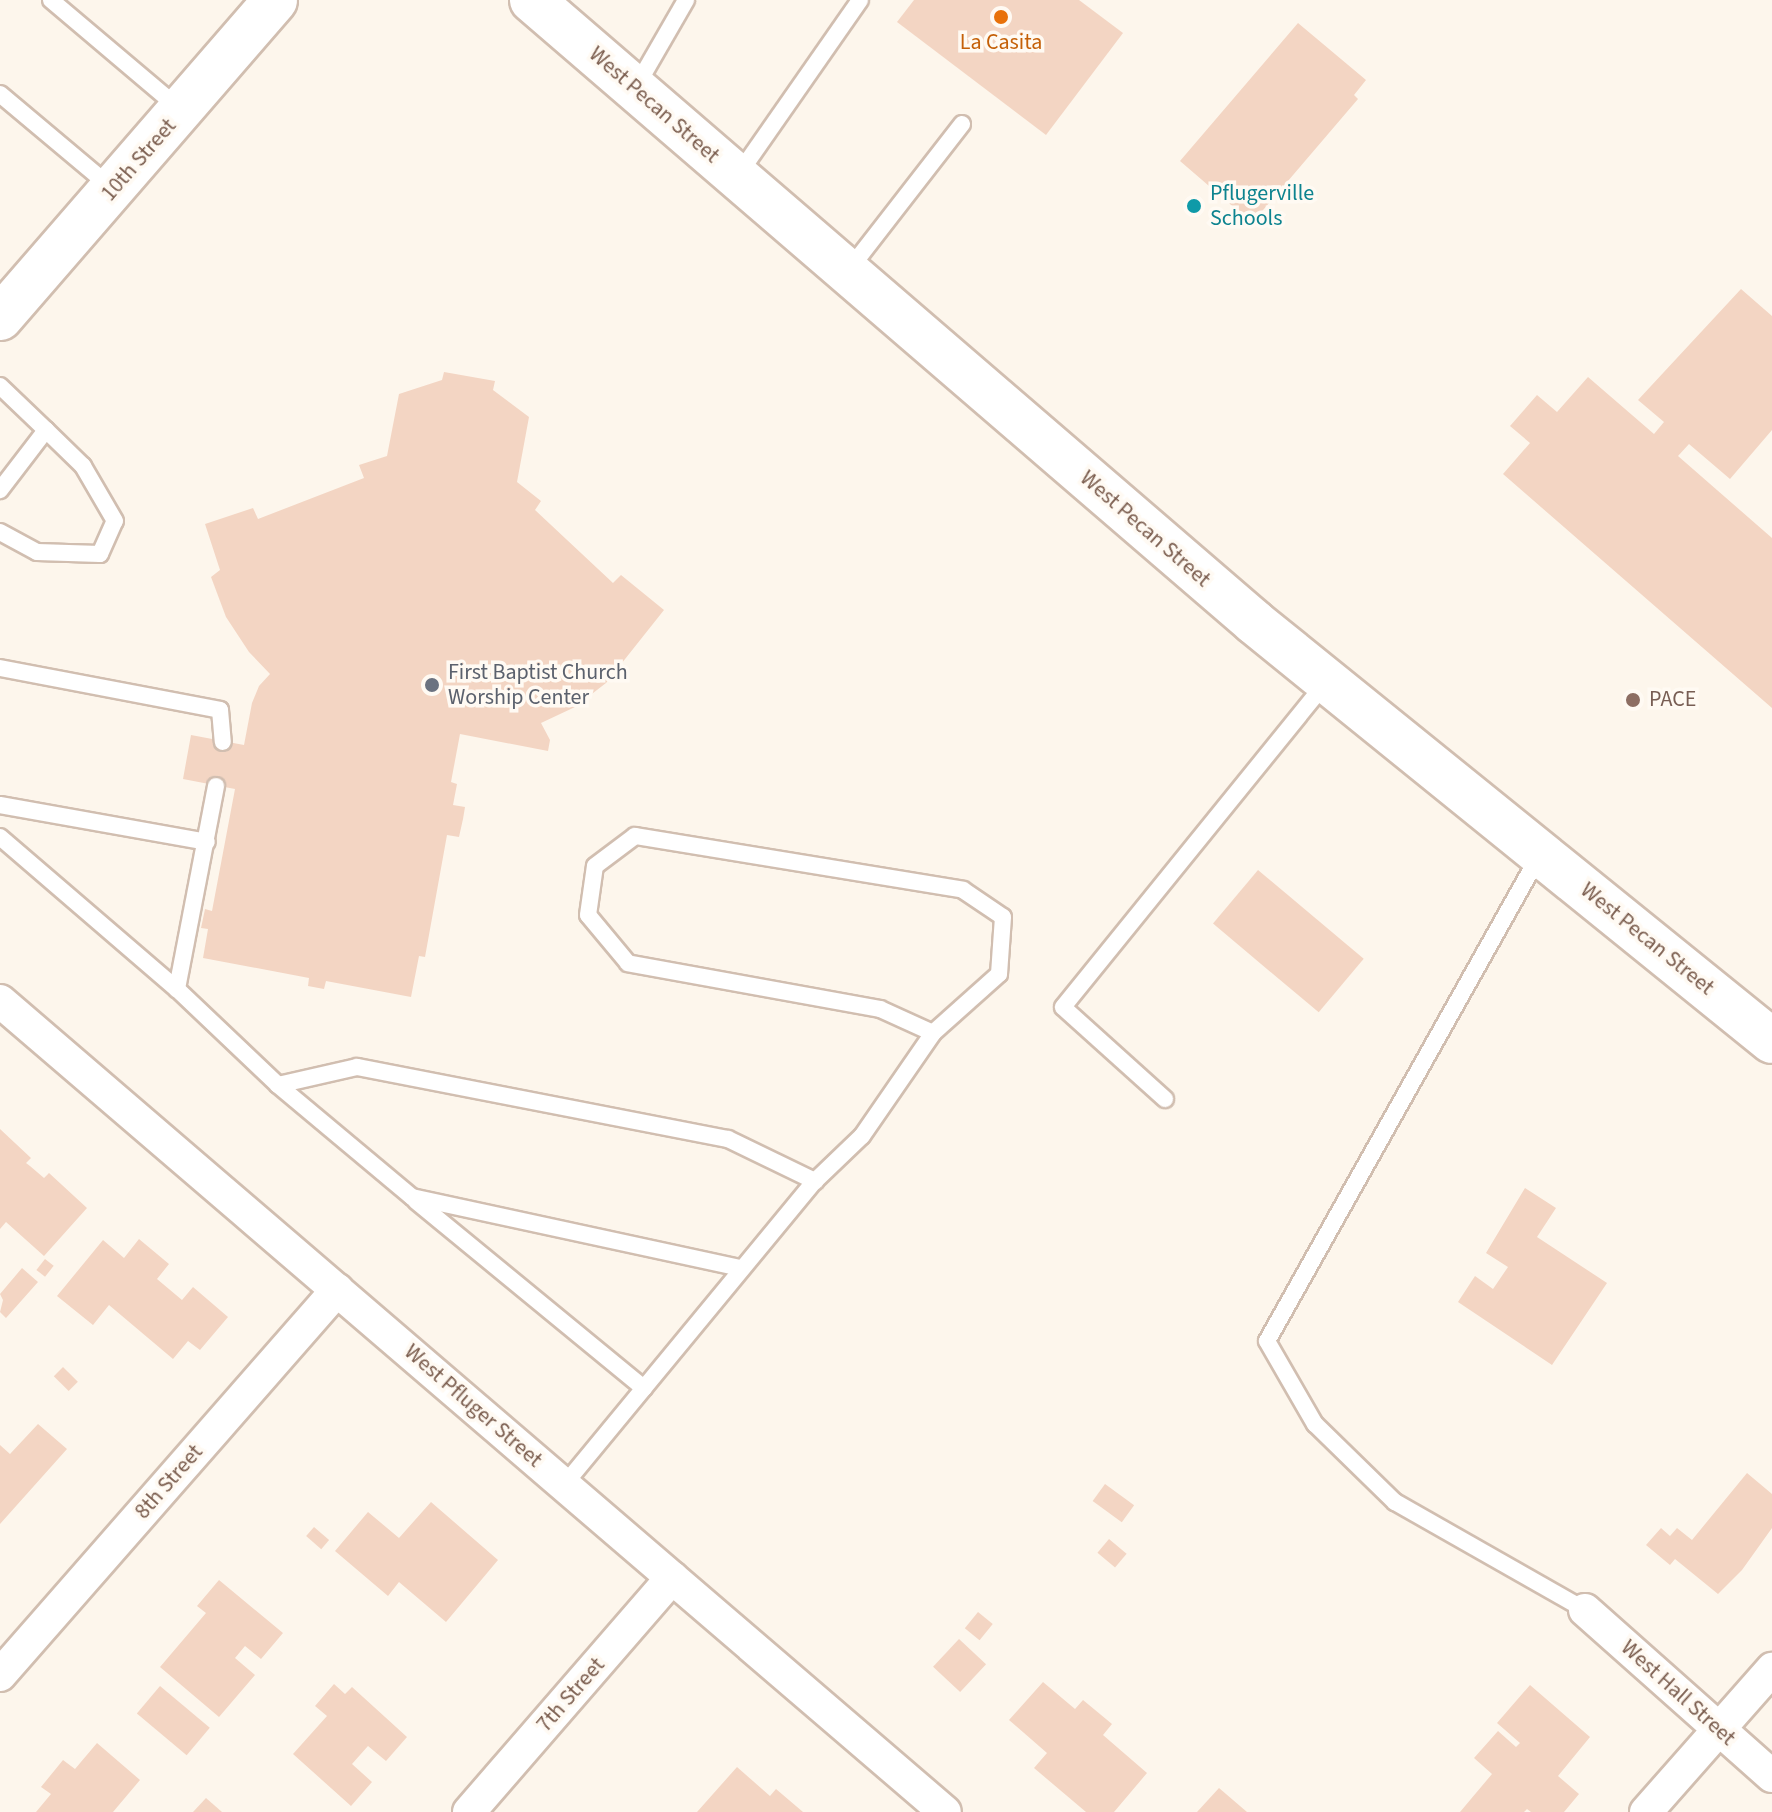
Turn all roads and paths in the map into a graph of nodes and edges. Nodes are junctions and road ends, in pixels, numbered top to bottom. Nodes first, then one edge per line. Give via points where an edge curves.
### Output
1 (51, 0) edge
2 (275, 0) edge
3 (532, 0) edge
4 (686, 0) edge
5 (860, 0) edge
6 (635, 89) junction
7 (0, 94) edge
8 (181, 110) junction
9 (962, 124) dead end
10 (737, 177) junction
11 (114, 189) junction
12 (847, 272) junction
13 (0, 318) edge
14 (0, 386) edge
15 (46, 430) junction
16 (0, 490) edge
17 (0, 532) edge
18 (0, 668) edge
19 (1326, 682) junction
20 (223, 742) dead end
21 (216, 786) dead end
22 (0, 805) edge
23 (0, 837) edge
24 (207, 842) junction
25 (1540, 853) junction
26 (177, 989) junction
27 (0, 1001) edge
28 (933, 1033) junction
29 (1772, 1041) edge
30 (278, 1085) junction
31 (1165, 1099) dead end
32 (815, 1181) junction
33 (412, 1197) junction
34 (741, 1268) junction
35 (337, 1290) junction
36 (644, 1388) junction
37 (564, 1485) junction
38 (672, 1578) junction
39 (1585, 1610) joint
40 (1772, 1669) edge
41 (0, 1675) edge
42 (1718, 1729) junction
43 (1772, 1776) edge
44 (469, 1812) edge
45 (945, 1812) edge
46 (1646, 1812) edge

1 - 8 lane
2 - 8 main road, 10th Street
3 - 6 main road, West Pecan Street
4 - 6 lane
5 - 10 lane
6 - 10 main road, West Pecan Street
7 - 11 lane
8 - 11 main road, 10th Street
9 - 12 lane
10 - 12 main road, West Pecan Street
11 - 13 main road, 10th Street
12 - 19 main road, West Pecan Street
14 - 15 lane
15 - 16 lane
15 - 17 lane via 83,466 115,521 100,554 37,552
18 - 20 lane via 220,710
19 - 25 main road, West Pecan Street
19 - 31 lane via 1063,1007
21 - 24 lane
22 - 24 lane
23 - 26 lane
24 - 26 lane
25 - 29 main road, West Pecan Street
25 - 39 lane via 1267,1341 1315,1424 1395,1502
26 - 30 lane
27 - 35 street, West Pfluger Street
28 - 28 lane via 880,1009 628,963 588,915 595,866 635,836 963,890 1003,917 999,974
28 - 32 lane via 862,1136
30 - 32 lane via 357,1067 728,1139
30 - 33 lane
32 - 34 lane
33 - 34 lane
33 - 36 lane
34 - 36 lane
35 - 37 street, West Pfluger Street
35 - 41 street, 8th Street
36 - 37 lane
37 - 38 street, West Pfluger Street
38 - 44 street, 7th Street
38 - 45 street, West Pfluger Street
39 - 42 street, West Hall Street
40 - 42 street
42 - 43 street, West Hall Street
42 - 46 street

